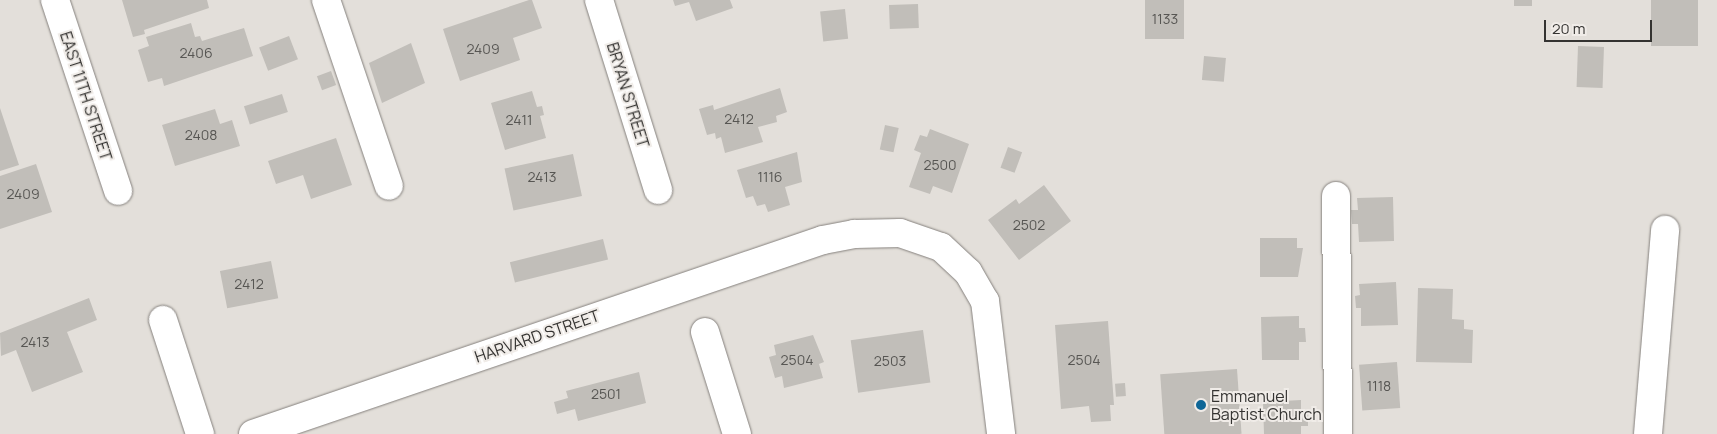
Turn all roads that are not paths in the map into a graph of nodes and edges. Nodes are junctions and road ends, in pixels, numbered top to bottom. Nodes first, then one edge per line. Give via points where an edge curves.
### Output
1 (55, 0) edge
2 (326, 0) edge
3 (599, 0) edge
4 (389, 186) dead end
5 (658, 190) dead end
6 (118, 191) dead end
7 (1336, 196) dead end
8 (1665, 230) dead end
9 (164, 320) dead end
10 (705, 332) dead end
11 (200, 434) edge
12 (252, 434) edge
13 (737, 434) edge
14 (1001, 434) edge
15 (1338, 434) edge
16 (1648, 434) edge

1 - 6 street, EAST 11TH STREET
2 - 4 street
3 - 5 street, BRYAN STREET
7 - 15 street
8 - 16 street
9 - 11 street
10 - 13 street
12 - 14 street, HARVARD STREET via 823,240 854,234 900,233 941,247 968,272 985,301

